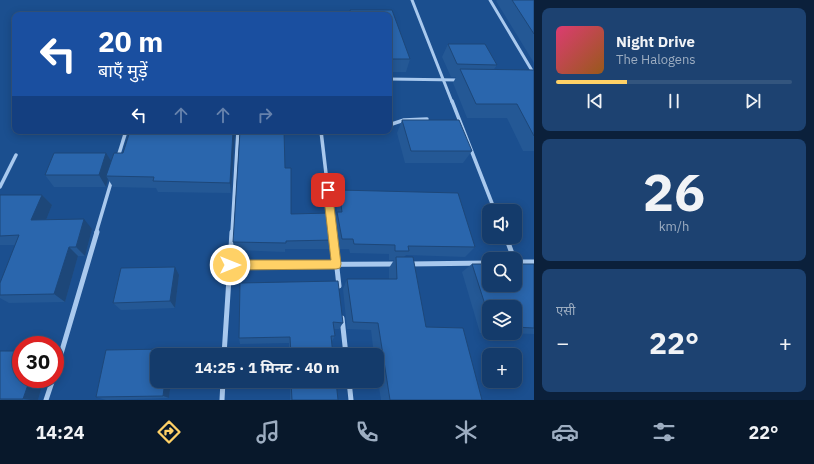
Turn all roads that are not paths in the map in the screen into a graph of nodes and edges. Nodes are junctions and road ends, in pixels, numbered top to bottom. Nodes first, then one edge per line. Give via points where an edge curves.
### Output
1 (412, 0) edge
2 (490, 0) edge
3 (534, 74) edge
4 (392, 79) edge
5 (444, 80) junction
6 (466, 80) edge
7 (427, 118) edge
8 (392, 124) edge
9 (125, 134) edge
10 (238, 134) edge
11 (321, 134) edge
12 (16, 155) dead end
13 (116, 163) edge
14 (114, 171) edge
15 (0, 188) edge
16 (492, 204) edge
17 (522, 261) edge
18 (534, 262) edge
19 (482, 263) edge
20 (336, 264) junction
21 (230, 265) junction
22 (340, 295) edge
23 (341, 310) edge
24 (64, 343) edge
25 (224, 348) edge
26 (345, 348) edge
27 (50, 388) edge
28 (223, 388) edge
29 (350, 388) edge
30 (46, 400) edge
31 (222, 400) edge
32 (351, 400) edge

1 - 5 street
2 - 3 street
4 - 5 street
5 - 6 street
5 - 16 street
7 - 8 street
9 - 13 street
10 - 21 street
11 - 20 street
12 - 15 street
14 - 24 street
17 - 18 street
19 - 20 street
20 - 21 street
20 - 22 street
21 - 25 street
23 - 26 street
27 - 30 street
28 - 31 street
29 - 32 street

